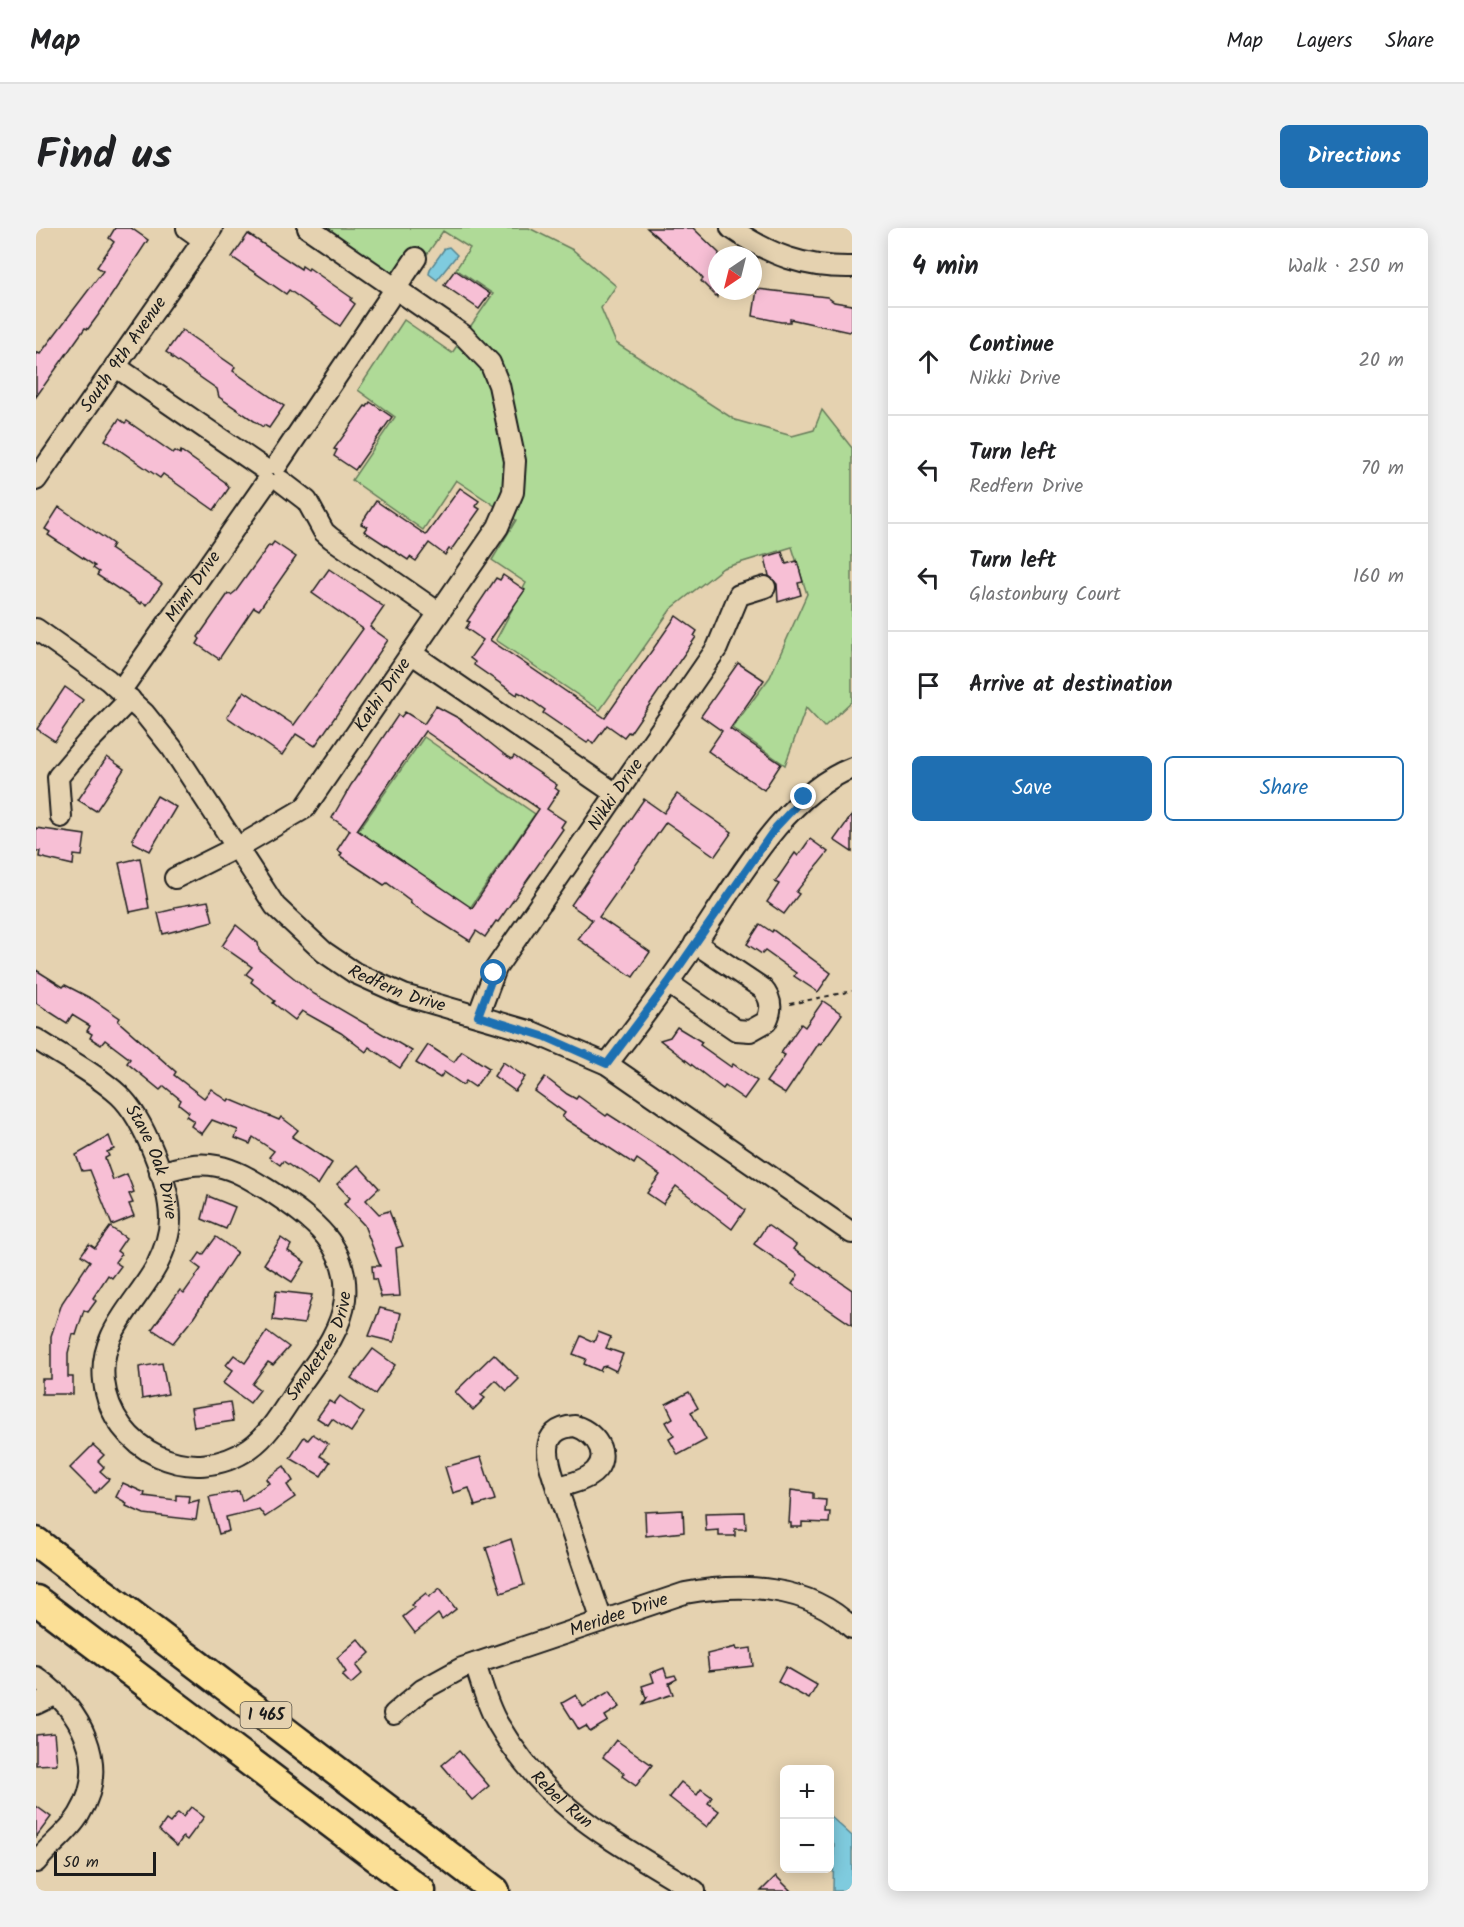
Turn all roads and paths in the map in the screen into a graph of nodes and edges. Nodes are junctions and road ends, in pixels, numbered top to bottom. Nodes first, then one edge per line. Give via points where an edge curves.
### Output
1 (187, 228) edge
2 (308, 228) edge
3 (731, 228) edge
4 (208, 234) edge
5 (416, 258) dead end
6 (852, 267) edge
7 (396, 289) junction
8 (116, 366) junction
9 (271, 474) junction
10 (36, 480) edge
11 (765, 587) dead end
12 (439, 613) junction
13 (36, 629) edge
14 (411, 653) junction
15 (126, 694) junction
16 (852, 768) edge
17 (616, 794) junction
18 (61, 817) dead end
19 (236, 848) junction
20 (175, 878) dead end
21 (695, 944) junction
22 (668, 983) junction
23 (852, 991) edge
24 (790, 1004) dead end
25 (478, 1016) junction
26 (36, 1039) edge
27 (607, 1064) junction
28 (160, 1173) junction
29 (852, 1233) edge
30 (142, 1448) joint
31 (557, 1488) dead end
32 (36, 1542) edge
33 (36, 1600) edge
34 (602, 1621) junction
35 (852, 1628) edge
36 (475, 1664) junction
37 (36, 1677) edge
38 (57, 1694) junction
39 (36, 1704) edge
40 (393, 1714) dead end
41 (36, 1863) edge
42 (421, 1891) edge
43 (495, 1891) edge
44 (695, 1891) edge

1 - 4 street
2 - 7 street
3 - 6 street via 778,257 803,264
4 - 8 street, South 9th Avenue
5 - 7 street, Mimi Drive
7 - 9 street, Mimi Drive
7 - 12 street, Kathi Drive via 480,350 499,385 515,461 513,492 504,516
8 - 9 street
8 - 10 street, South 9th Avenue
9 - 12 street via 307,501 331,538
9 - 15 street, Mimi Drive
11 - 17 street, Nikki Drive via 739,595 717,648
12 - 14 street, Kathi Drive
13 - 15 street, Redfern Drive
14 - 17 street
14 - 19 street, Kathi Drive via 305,808
15 - 18 street, Mimi Drive via 58,777
15 - 19 street, Redfern Drive via 172,748
16 - 21 street via 813,790 784,816
17 - 25 street, Nikki Drive via 496,968
19 - 20 street, Kathi Drive
19 - 25 street, Redfern Drive via 287,920 344,967 404,995
21 - 22 street
21 - 22 street via 765,992 771,1006 766,1022 750,1031 736,1030
22 - 27 street
23 - 24 path
25 - 27 street, Redfern Drive via 546,1037
26 - 28 street, Stave Oak Drive via 106,1084 126,1103
27 - 29 street, Redfern Drive
28 - 30 street, Stave Oak Drive via 168,1194 168,1239 157,1264 113,1330 103,1367 107,1398 117,1420
28 - 30 street, Smoketree Drive via 184,1165 216,1165 246,1176 303,1213 322,1229 336,1249 344,1272 345,1297 332,1338 269,1430 252,1447 224,1461 194,1465 164,1460
31 - 34 street
32 - 43 highway, I 465
33 - 42 highway, I 465
34 - 35 street, Meridee Drive via 685,1593 752,1586 806,1600
34 - 36 street, Meridee Drive
36 - 40 street, Meridee Drive via 433,1682
36 - 44 street, Rebel Run via 498,1724 541,1785 594,1829
37 - 38 street
38 - 39 street
38 - 41 street via 87,1737 92,1778 78,1817

